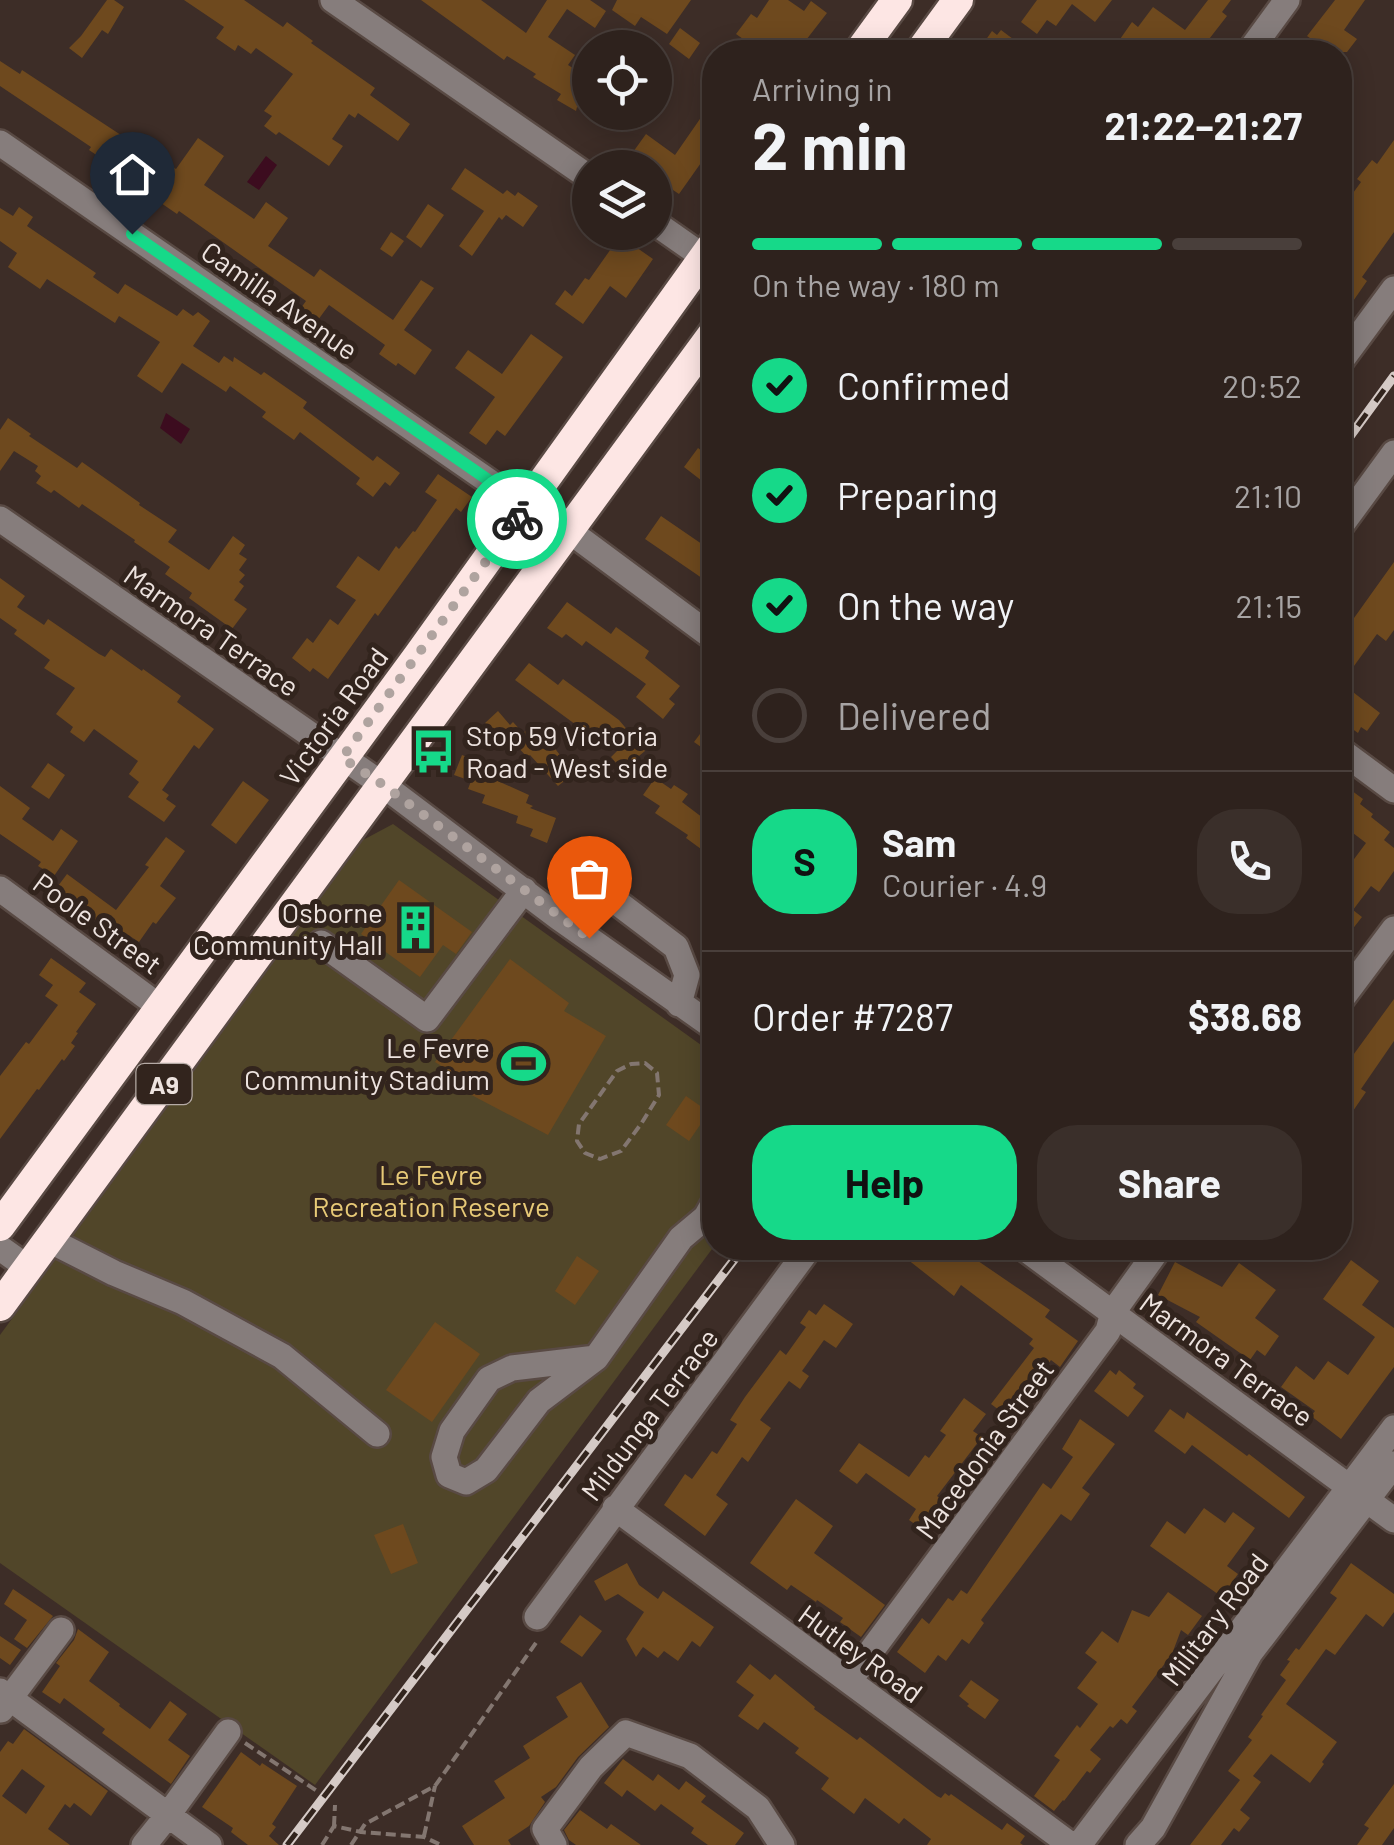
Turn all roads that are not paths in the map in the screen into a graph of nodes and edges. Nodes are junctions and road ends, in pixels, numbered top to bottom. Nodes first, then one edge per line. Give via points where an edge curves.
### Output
1 (334, 0) edge
2 (958, 0) edge
3 (1287, 0) edge
4 (885, 4) edge
5 (866, 40) edge
6 (929, 40) edge
7 (1258, 40) edge
8 (0, 143) edge
9 (572, 165) edge
10 (672, 233) edge
11 (702, 250) edge
12 (702, 267) edge
13 (1394, 289) edge
14 (1352, 346) edge
15 (702, 350) edge
16 (1394, 453) edge
17 (526, 506) junction
18 (1352, 511) edge
19 (0, 519) edge
20 (568, 530) junction
21 (702, 629) edge
22 (418, 656) junction
23 (454, 685) junction
24 (342, 758) junction
25 (1352, 759) edge
26 (382, 784) junction
27 (1394, 790) edge
28 (0, 888) edge
29 (524, 890) junction
30 (558, 916) junction
31 (1394, 929) edge
32 (321, 943) dead end
33 (1352, 985) edge
34 (679, 1004) junction
35 (160, 1007) junction
36 (702, 1019) edge
37 (702, 1220) edge
38 (0, 1226) edge
39 (49, 1240) junction
40 (0, 1248) edge
41 (800, 1260) edge
42 (1040, 1260) edge
43 (1150, 1260) edge
44 (28, 1268) junction
45 (0, 1306) edge
46 (1112, 1312) junction
47 (596, 1358) junction
48 (1394, 1428) edge
49 (377, 1434) dead end
50 (1394, 1464) edge
51 (1358, 1493) junction
52 (615, 1508) junction
53 (1394, 1520) edge
54 (538, 1616) road end
55 (61, 1630) dead end
56 (849, 1682) junction
57 (3, 1700) edge
58 (228, 1732) road end
59 (168, 1815) junction
60 (144, 1845) edge
61 (209, 1845) edge
62 (554, 1845) edge
63 (782, 1845) edge
64 (1070, 1845) edge
65 (1080, 1845) edge
66 (1138, 1845) edge

1 - 9 street
2 - 6 highway
3 - 7 street
4 - 5 highway
8 - 17 street, Camilla Avenue
10 - 11 street
12 - 17 highway, Victoria Road / A9
13 - 14 street
15 - 20 highway, A9
16 - 18 street
17 - 22 highway, Victoria Road / A9
19 - 24 street, Marmora Terrace
20 - 21 street
20 - 23 highway, A9
22 - 23 highway
22 - 24 highway, Victoria Road / A9
23 - 26 highway, A9
24 - 26 street, Marmora Terrace
24 - 35 highway, Victoria Road / A9
25 - 27 street
26 - 29 street, Marmora Terrace
26 - 39 highway, A9
28 - 35 street, Poole Street
29 - 30 street, Marmora Terrace
29 - 32 street via 426,1019
30 - 34 street, Marmora Terrace
30 - 34 street via 579,894 606,894 676,946 687,975
31 - 33 street
34 - 36 street, Marmora Terrace
35 - 38 highway, Victoria Road / A9
37 - 47 street via 681,1238
39 - 44 highway, A9
39 - 49 street via 282,1356
40 - 44 street
41 - 52 street, Mildunga Terrace
42 - 46 street, Marmora Terrace
43 - 46 street, Macedonia Street
44 - 45 highway, A9
46 - 51 street, Marmora Terrace
46 - 56 street, Macedonia Street via 1108,1331
47 - 47 street via 540,1401 486,1470 466,1482 449,1475 444,1457 452,1430 489,1379 512,1368
48 - 51 street, Military Road
50 - 51 street, Military Road
51 - 53 street, Marmora Terrace
51 - 65 street, Military Road
51 - 66 street, Military Road via 1250,1653
52 - 54 street, Mildunga Terrace
52 - 56 street, Hutley Road
55 - 57 street
56 - 64 street, Hutley Road
57 - 59 street
58 - 59 street
59 - 60 street
59 - 61 street
62 - 63 street via 545,1830 591,1767 626,1733 690,1756 758,1808

